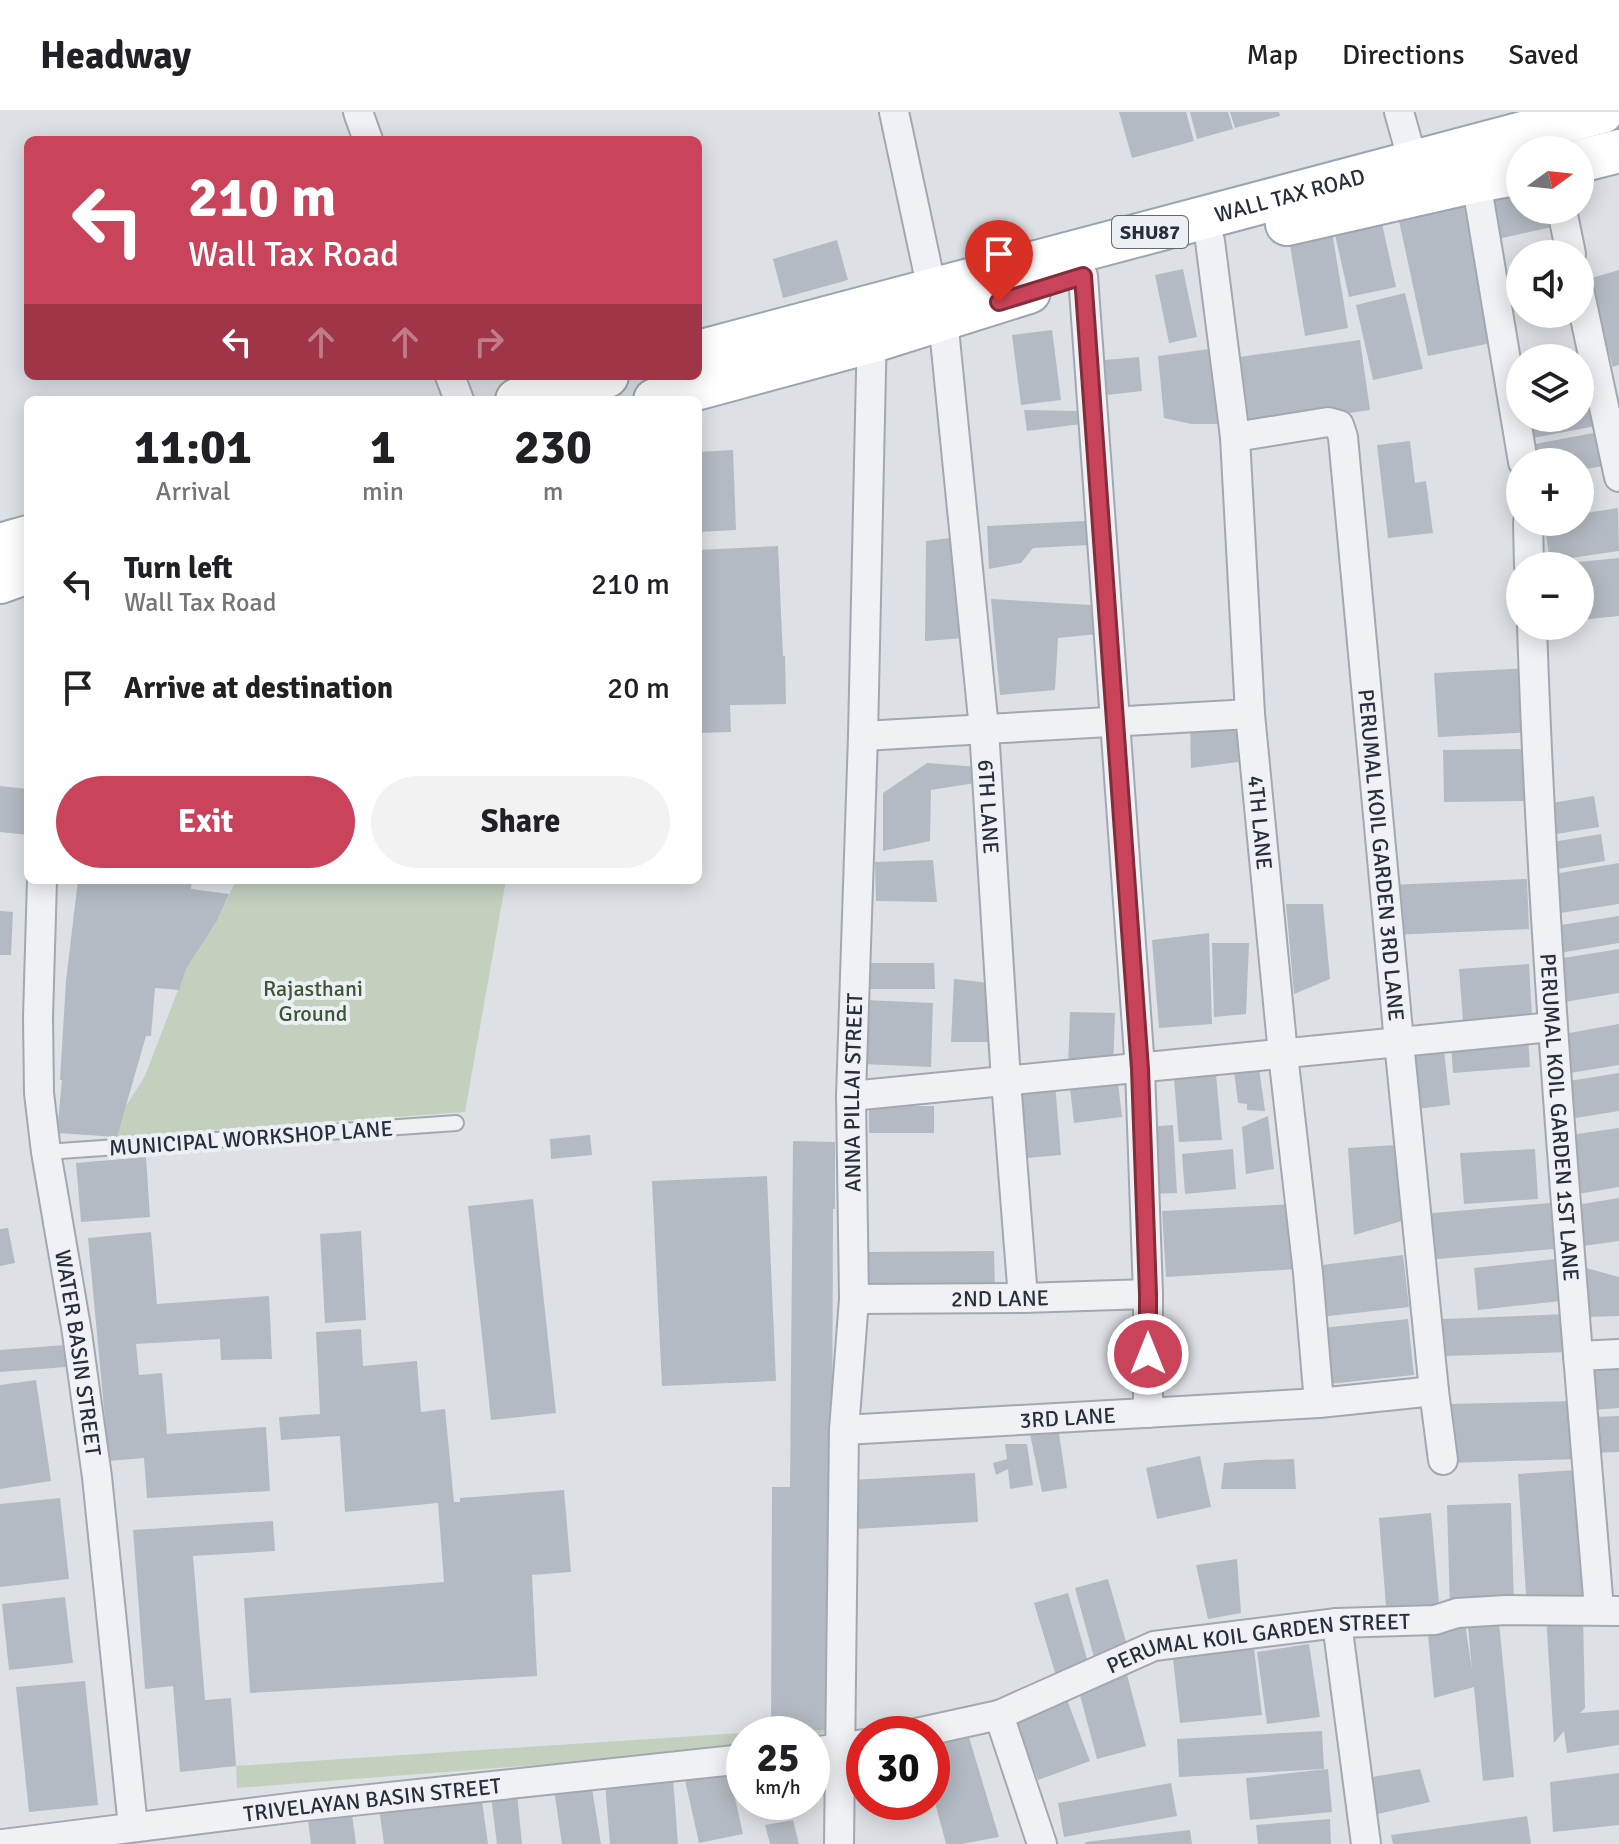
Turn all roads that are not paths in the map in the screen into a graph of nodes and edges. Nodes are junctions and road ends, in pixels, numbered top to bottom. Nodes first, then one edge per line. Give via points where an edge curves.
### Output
1 (358, 112) edge
2 (894, 112) edge
3 (1399, 112) edge
4 (1602, 112) edge
5 (367, 136) edge
6 (1619, 151) edge
7 (1594, 157) edge
8 (1413, 162) junction
9 (1506, 176) edge
10 (1476, 181) junction
11 (1210, 241) junction
12 (1083, 276) junction
13 (937, 304) junction
14 (872, 323) junction
15 (1587, 328) edge
16 (702, 351) edge
17 (592, 380) edge
18 (532, 396) edge
19 (666, 396) edge
20 (1235, 437) junction
21 (1521, 448) edge
22 (1619, 477) edge
23 (24, 538) edge
24 (0, 545) edge
25 (24, 573) edge
26 (0, 582) edge
27 (1532, 640) edge
28 (1250, 714) junction
29 (1114, 721) junction
30 (984, 729) junction
31 (863, 736) junction
32 (42, 884) edge
33 (1552, 1027) junction
34 (1399, 1042) junction
35 (1283, 1054) junction
36 (1140, 1069) junction
37 (1006, 1081) junction
38 (851, 1096) junction
39 (456, 1123) dead end
40 (46, 1152) junction
41 (1148, 1294) junction
42 (1023, 1298) junction
43 (854, 1299) junction
44 (1619, 1354) edge
45 (1578, 1356) junction
46 (1434, 1391) junction
47 (1319, 1403) junction
48 (1148, 1413) junction
49 (844, 1430) junction
50 (1443, 1460) dead end
51 (1609, 1610) edge
52 (1337, 1623) junction
53 (999, 1715) junction
54 (851, 1716) edge
55 (950, 1726) edge
56 (726, 1761) edge
57 (846, 1792) edge
58 (133, 1827) junction
59 (3, 1844) edge
60 (839, 1844) edge
61 (1042, 1844) edge
62 (1366, 1844) edge

1 - 5 street
2 - 13 street, 6TH LANE
3 - 8 street
4 - 8 main road, WALL TAX ROAD / SHU87
6 - 7 main road
8 - 13 main road, WALL TAX ROAD / SHU87
9 - 10 main road, WALL TAX ROAD / SHU87
10 - 11 main road, WALL TAX ROAD / SHU87
10 - 21 street
11 - 12 main road, WALL TAX ROAD / SHU87
11 - 20 street, 4TH LANE
12 - 13 main road, WALL TAX ROAD / SHU87
12 - 29 street
13 - 14 main road, WALL TAX ROAD / SHU87
13 - 30 street, 6TH LANE
14 - 16 main road, WALL TAX ROAD / SHU87
14 - 19 main road, WALL TAX ROAD / SHU87
14 - 31 street, ANNA PILLAI STREET
15 - 22 street
17 - 18 main road
20 - 28 street, 4TH LANE
20 - 34 street, PERUMAL KOIL GARDEN 3RD LANE via 1328,422 1339,425 1343,437
23 - 24 main road
25 - 26 main road
27 - 33 street, PERUMAL KOIL GARDEN 1ST LANE
28 - 29 street
28 - 35 street, 4TH LANE
29 - 30 street
29 - 36 street
30 - 31 street
30 - 37 street, 6TH LANE
31 - 38 street, ANNA PILLAI STREET
32 - 40 street, WATER BASIN STREET via 39,1093
33 - 34 street
33 - 45 street, PERUMAL KOIL GARDEN 1ST LANE
34 - 35 street
34 - 46 street, PERUMAL KOIL GARDEN 3RD LANE
35 - 36 street
35 - 47 street, 4TH LANE
36 - 37 street
36 - 41 street
37 - 38 street
37 - 42 street, 6TH LANE
38 - 43 street, ANNA PILLAI STREET
39 - 40 lane, MUNICIPAL WORKSHOP LANE
40 - 58 street, WATER BASIN STREET via 97,1477
41 - 42 street, 2ND LANE
41 - 48 street
42 - 43 street, 2ND LANE
43 - 49 street, ANNA PILLAI STREET
44 - 45 street
45 - 51 street, PERUMAL KOIL GARDEN 1ST LANE
46 - 47 street, 3RD LANE
46 - 50 street, PERUMAL KOIL GARDEN 3RD LANE
47 - 48 street, 3RD LANE
48 - 49 street, 3RD LANE
49 - 54 street, ANNA PILLAI STREET
51 - 52 street, PERUMAL KOIL GARDEN STREET via 1506,1610 1435,1620
52 - 53 street, PERUMAL KOIL GARDEN STREET via 1154,1646
52 - 62 street
53 - 55 street, PERUMAL KOIL GARDEN STREET
53 - 61 street
56 - 58 street, TRIVELAYAN BASIN STREET
57 - 60 street, ANNA PILLAI STREET
58 - 59 street, TRIVELAYAN BASIN STREET

